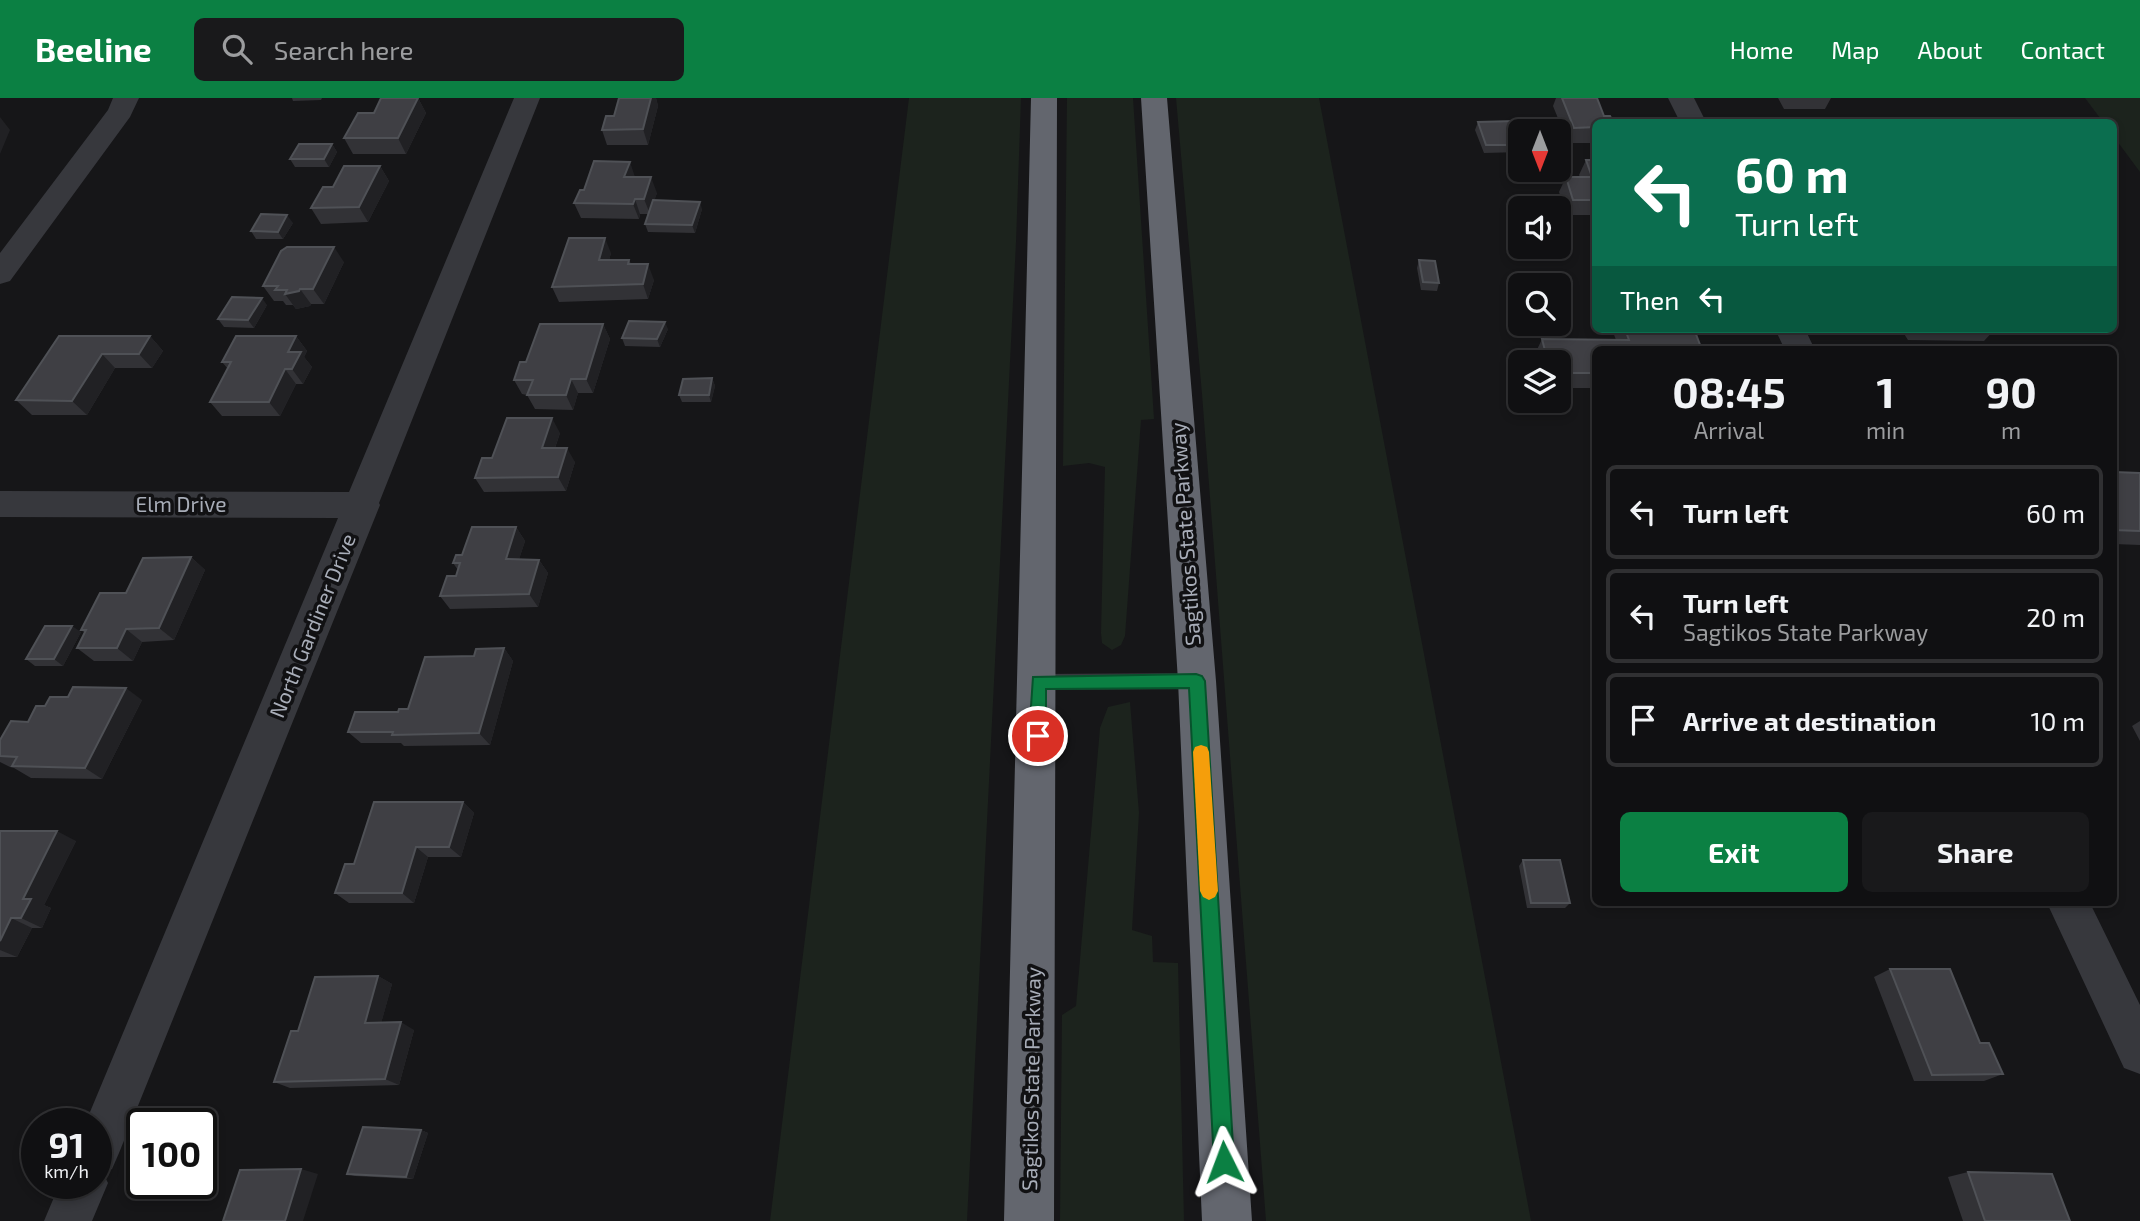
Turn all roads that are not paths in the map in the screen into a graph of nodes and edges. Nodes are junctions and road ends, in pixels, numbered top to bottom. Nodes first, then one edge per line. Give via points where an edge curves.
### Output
1 (126, 98) edge
2 (527, 98) edge
3 (1044, 98) edge
4 (1154, 98) edge
5 (1681, 98) edge
6 (1692, 119) edge
7 (0, 274) edge
8 (0, 504) edge
9 (363, 505) junction
10 (1196, 681) junction
11 (1038, 682) junction
12 (2068, 906) edge
13 (2140, 1052) edge
14 (112, 1114) edge
15 (77, 1199) edge
16 (68, 1221) edge
17 (1029, 1221) edge
18 (1227, 1221) edge

1 - 7 street via 121,111
2 - 9 street, North Gardiner Drive
3 - 11 highway, Sagtikos State Parkway
4 - 10 highway, Sagtikos State Parkway
5 - 6 street
8 - 9 street, Elm Drive
9 - 14 street, North Gardiner Drive
10 - 11 lane
10 - 18 highway, Sagtikos State Parkway
11 - 17 highway, Sagtikos State Parkway
12 - 13 street
15 - 16 street

